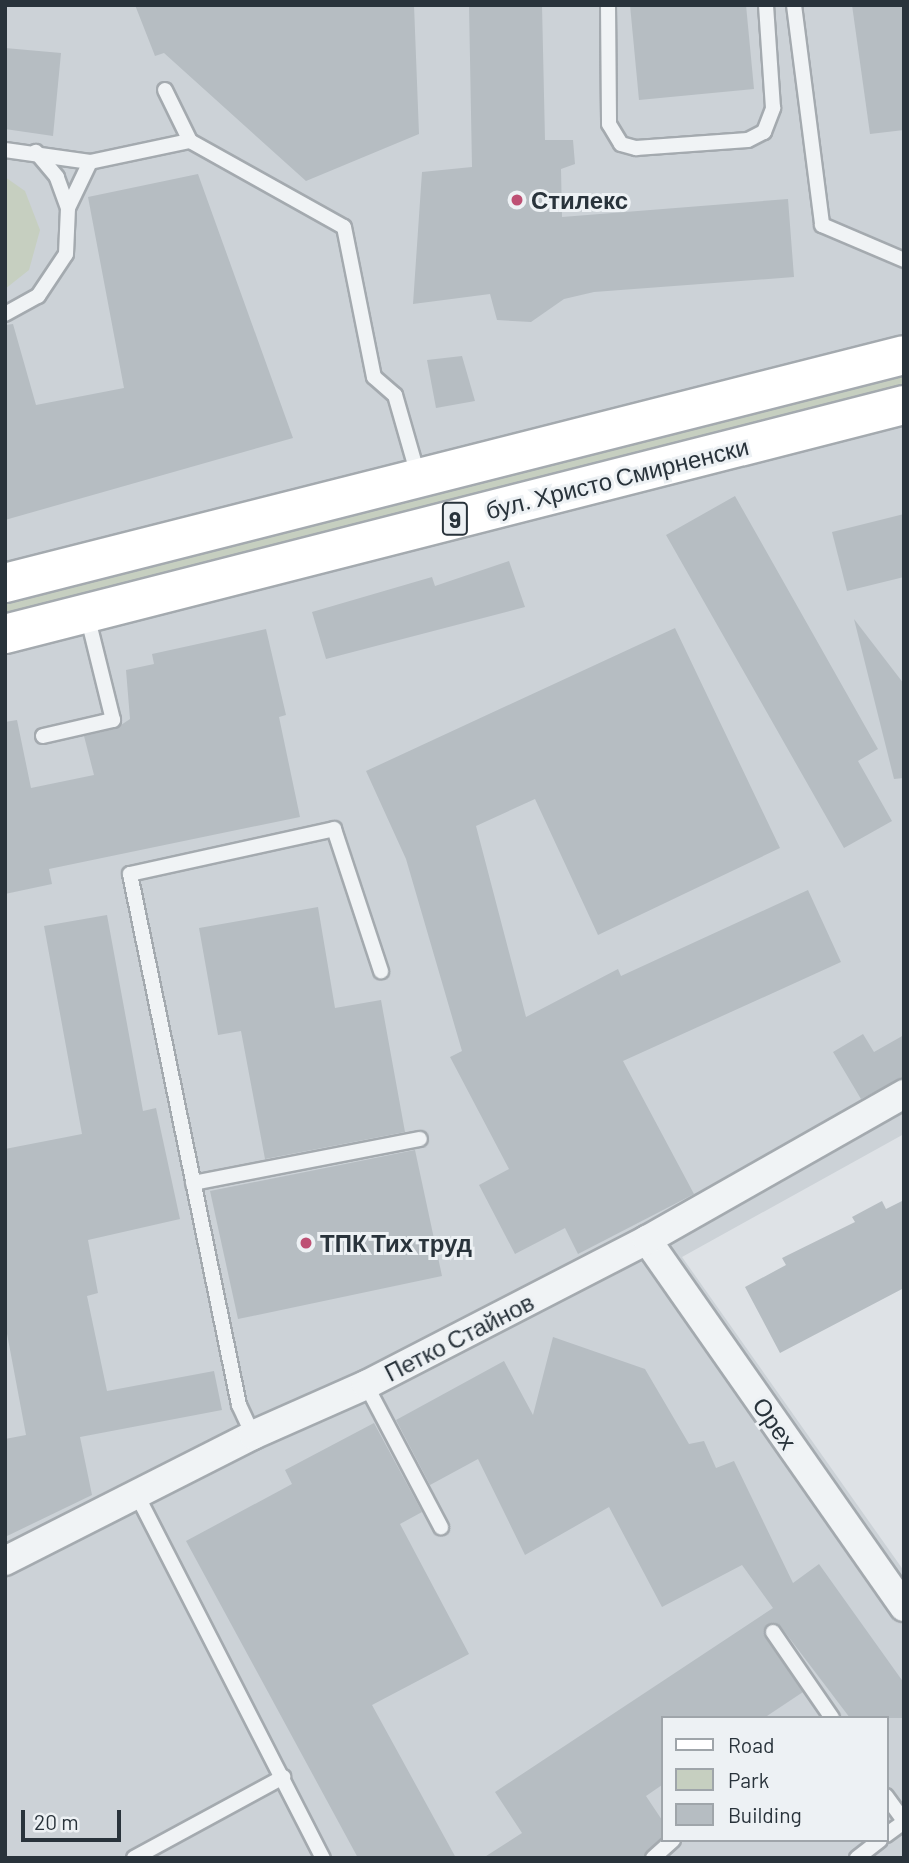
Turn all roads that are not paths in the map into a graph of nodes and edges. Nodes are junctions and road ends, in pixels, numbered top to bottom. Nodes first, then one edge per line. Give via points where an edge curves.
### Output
1 (608, 5) edge
2 (766, 5) edge
3 (794, 5) edge
4 (166, 90) dead end
5 (190, 141) junction
6 (5, 150) edge
7 (36, 152) junction
8 (90, 162) junction
9 (68, 208) junction
10 (904, 260) edge
11 (5, 314) edge
12 (904, 355) edge
13 (904, 405) edge
14 (419, 478) junction
15 (5, 583) edge
16 (87, 613) junction
17 (5, 634) edge
18 (43, 736) dead end
19 (381, 971) dead end
20 (904, 1094) edge
21 (420, 1139) dead end
22 (193, 1183) junction
23 (647, 1240) junction
24 (366, 1385) junction
25 (253, 1435) junction
26 (138, 1497) junction
27 (441, 1527) dead end
28 (5, 1561) edge
29 (904, 1607) edge
30 (773, 1632) dead end
31 (826, 1716) edge
32 (283, 1777) junction
33 (888, 1799) edge
34 (904, 1822) edge
35 (888, 1834) edge
36 (671, 1842) edge
37 (877, 1842) edge
38 (134, 1858) edge
39 (323, 1858) edge
40 (653, 1858) edge
41 (856, 1858) edge

1 - 2 lane via 609,124 621,144 636,148 748,140 764,132 773,108
3 - 10 lane via 822,225
4 - 5 lane
5 - 8 lane
5 - 14 lane via 344,228 374,377 395,395
6 - 7 lane
7 - 8 lane
7 - 9 lane via 57,177
8 - 9 lane
9 - 11 lane via 66,254 57,274 38,296
12 - 14 main road, бул. Христо Смирненски / 9
13 - 16 main road, бул. Христо Смирненски / 9
14 - 15 main road, бул. Христо Смирненски / 9
16 - 17 main road, бул. Христо Смирненски / 9
16 - 18 lane via 113,720
19 - 22 lane via 334,829 130,874
20 - 23 street, Петко Стайнов
21 - 22 lane
22 - 25 lane via 239,1405
23 - 24 street, Петко Стайнов
23 - 29 street, Орех
24 - 25 street, Петко Стайнов
24 - 27 lane
25 - 26 street, Петко Стайнов
26 - 28 street, Петко Стайнов
26 - 32 lane
30 - 31 lane
32 - 38 lane
32 - 39 lane
33 - 34 lane
34 - 35 lane
36 - 40 lane
37 - 41 lane

